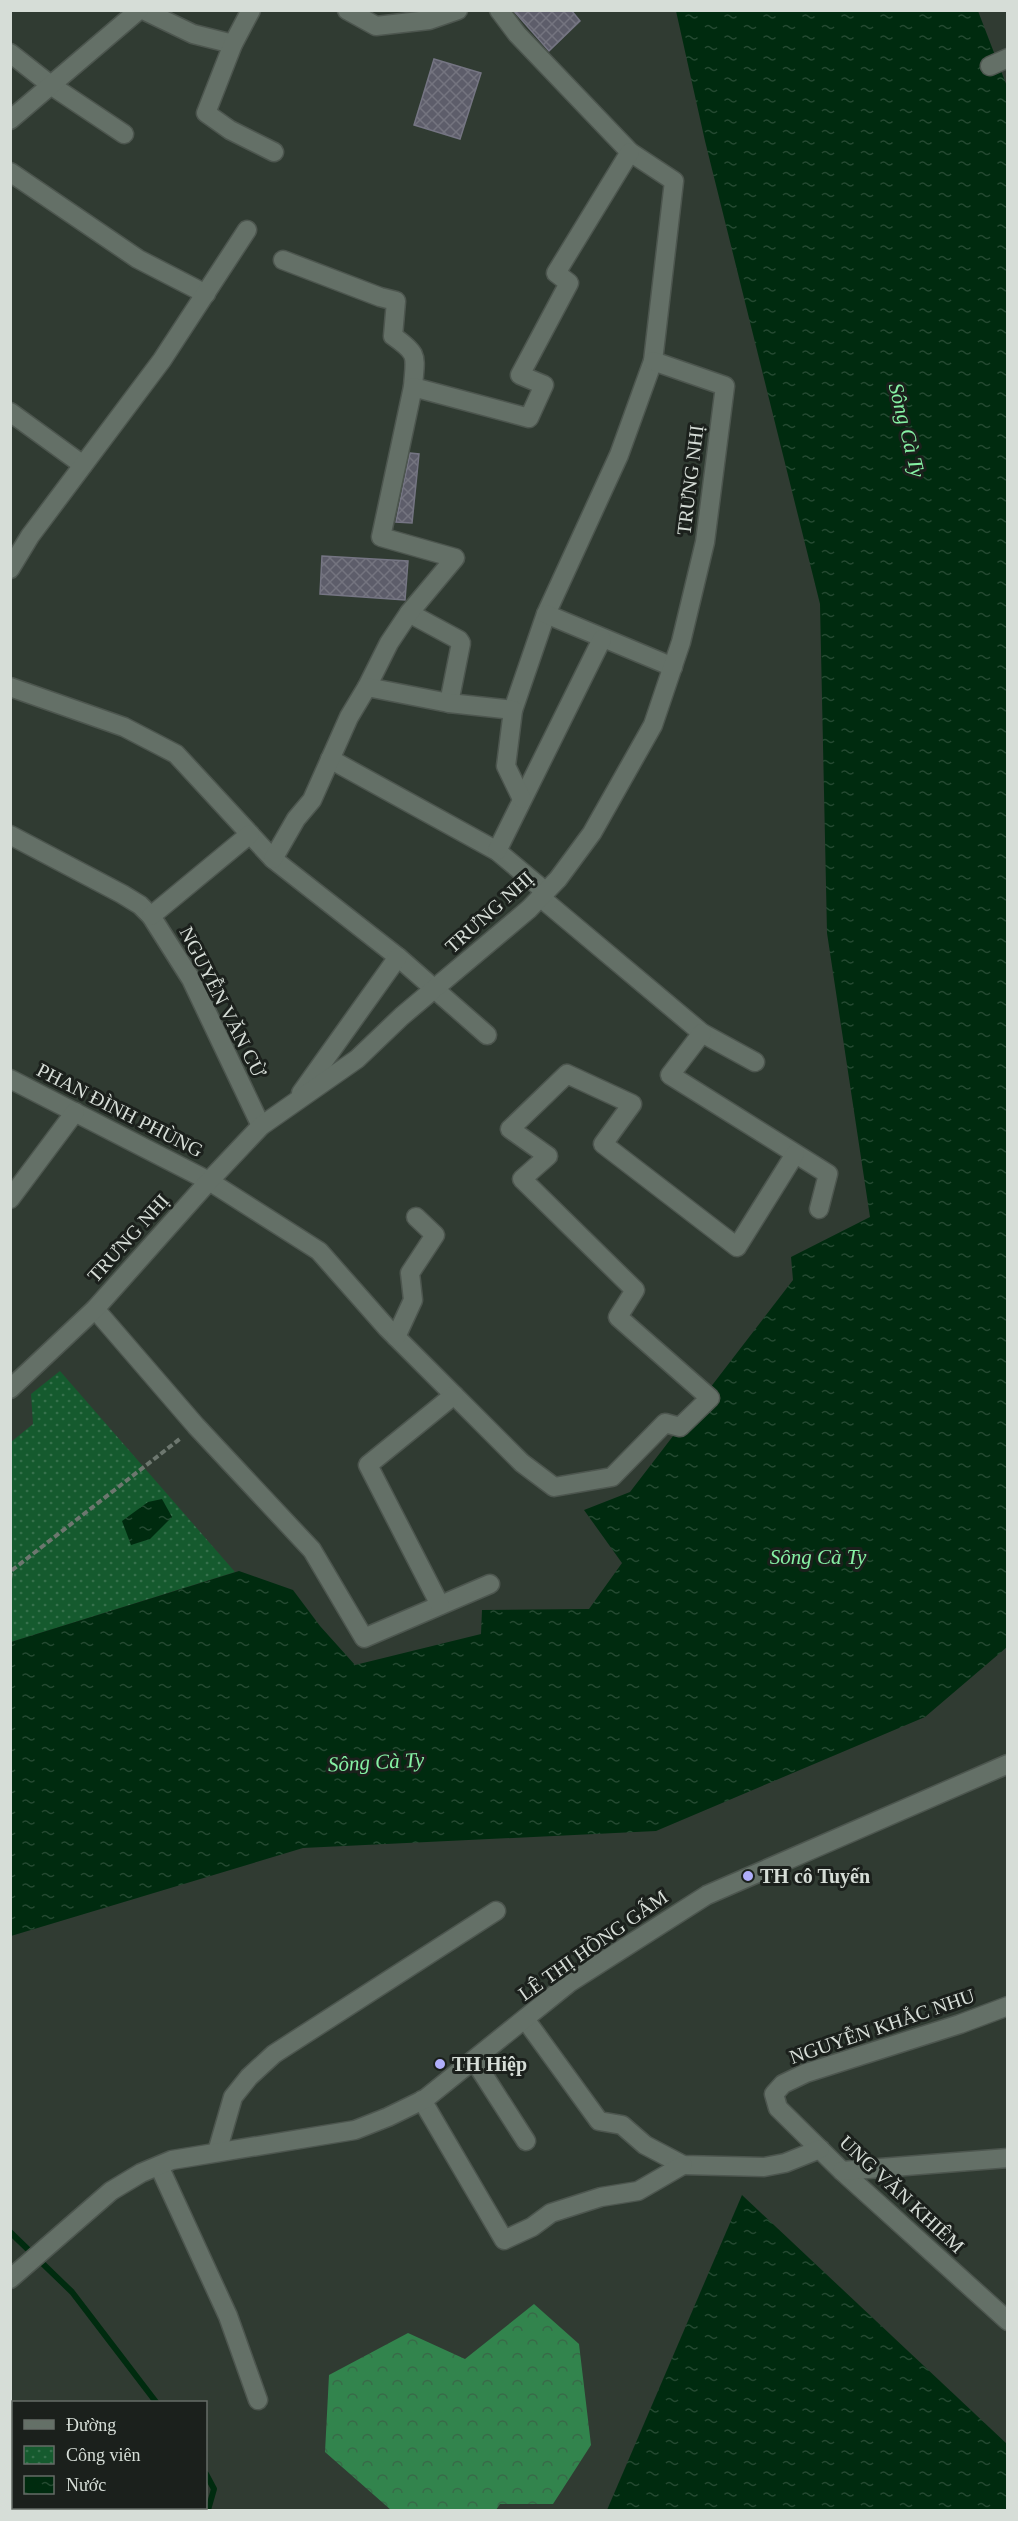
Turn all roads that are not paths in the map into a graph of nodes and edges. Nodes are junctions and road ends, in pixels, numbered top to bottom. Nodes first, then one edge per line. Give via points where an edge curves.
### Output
1 (141, 10) edge
2 (251, 10) edge
3 (347, 10) edge
4 (458, 10) edge
5 (499, 10) edge
6 (233, 44) junction
7 (10, 53) edge
8 (1008, 58) edge
9 (990, 66) dead end
10 (52, 86) junction
11 (10, 120) edge
12 (124, 134) dead end
13 (274, 152) dead end
14 (630, 152) junction
15 (10, 172) edge
16 (247, 230) dead end
17 (283, 260) dead end
18 (206, 294) junction
19 (653, 361) junction
20 (413, 387) junction
21 (10, 412) edge
22 (83, 465) junction
23 (10, 568) edge
24 (409, 613) junction
25 (546, 614) junction
26 (602, 639) junction
27 (673, 667) junction
28 (10, 687) edge
29 (367, 687) junction
30 (449, 703) junction
31 (513, 710) junction
32 (330, 759) junction
33 (522, 799) junction
34 (250, 834) junction
35 (10, 835) edge
36 (497, 851) junction
37 (273, 859) junction
38 (543, 895) junction
39 (151, 916) junction
40 (398, 957) junction
41 (435, 990) junction
42 (702, 1033) junction
43 (488, 1035) dead end
44 (755, 1062) dead end
45 (10, 1079) edge
46 (293, 1103) junction
47 (75, 1112) junction
48 (261, 1126) junction
49 (795, 1154) junction
50 (208, 1181) junction
51 (10, 1199) edge
52 (819, 1209) dead end
53 (416, 1217) dead end
54 (95, 1309) junction
55 (396, 1337) junction
56 (10, 1389) edge
57 (454, 1395) junction
58 (490, 1584) dead end
59 (440, 1605) junction
60 (1008, 1764) edge
61 (496, 1911) dead end
62 (1008, 2006) edge
63 (525, 2019) junction
64 (474, 2060) junction
65 (774, 2094) joint
66 (422, 2100) junction
67 (526, 2141) dead end
68 (820, 2149) junction
69 (217, 2152) junction
70 (1008, 2158) edge
71 (683, 2165) junction
72 (159, 2166) junction
73 (842, 2170) junction
74 (11, 2279) edge
75 (1008, 2321) edge
76 (258, 2400) dead end

1 - 6 street via 193,34
1 - 10 street
2 - 6 street
3 - 4 street via 376,26 429,20
5 - 14 street via 517,34
6 - 13 street via 206,113
7 - 10 street
8 - 9 street
10 - 11 street
10 - 12 street
14 - 19 street via 674,181
14 - 20 street via 556,273 569,284 520,375 544,385 529,418
15 - 18 street via 138,259
16 - 18 street
17 - 20 street via 396,301 393,336 415,356
18 - 22 street
19 - 25 street via 620,455
19 - 27 street, TRƯNG NHỊ via 725,386 705,542
20 - 24 street via 381,537 455,558
21 - 22 street
22 - 23 street
24 - 29 street
24 - 30 street via 461,643
25 - 26 street
25 - 31 street
26 - 27 street
26 - 33 street
27 - 38 street, TRƯNG NHỊ via 645,740 592,833
28 - 34 street via 124,727 176,754
29 - 30 street
29 - 32 street
30 - 31 street
31 - 33 street via 506,766
32 - 36 street
32 - 37 street via 312,800
33 - 36 street
34 - 37 street
34 - 39 street
35 - 39 street, NGUYỄN VĂN CỪ via 123,894
36 - 38 street
37 - 40 street
38 - 41 street, TRƯNG NHỊ
38 - 42 street
39 - 48 street, NGUYỄN VĂN CỪ via 191,979
40 - 41 street
40 - 46 street
41 - 43 street
41 - 46 street, TRƯNG NHỊ via 357,1059
42 - 44 street
42 - 49 street via 670,1075
45 - 47 street, PHAN ĐÌNH PHÙNG
46 - 48 street, TRƯNG NHỊ
47 - 50 street, PHAN ĐÌNH PHÙNG
47 - 51 street
48 - 50 street, TRƯNG NHỊ
49 - 52 street via 828,1174
49 - 57 street, PHAN ĐÌNH PHÙNG via 736,1247 603,1144 632,1104 567,1074 510,1129 548,1156 522,1179 635,1290 618,1317 710,1398 680,1427 664,1423 612,1477 554,1487 522,1463
50 - 54 street, TRƯNG NHỊ
50 - 55 street, PHAN ĐÌNH PHÙNG via 319,1251
53 - 55 street via 435,1236 410,1273 413,1300
54 - 56 street, TRƯNG NHỊ
54 - 59 street via 196,1426 312,1550 364,1638
55 - 57 street, PHAN ĐÌNH PHÙNG
57 - 59 street via 368,1465
58 - 59 street
60 - 63 street, LÊ THỊ HỒNG GẤM via 706,1895 569,1983
61 - 69 street via 273,2054 233,2097
62 - 65 street, NGUYỄN KHẮC NHU via 806,2073 783,2084
63 - 64 street, LÊ THỊ HỒNG GẤM
63 - 71 street via 599,2121 622,2126 645,2145
64 - 66 street, LÊ THỊ HỒNG GẤM
64 - 67 street
65 - 68 street, UNG VĂN KHIÊM via 778,2108
66 - 69 street, LÊ THỊ HỒNG GẤM via 355,2130
66 - 71 street via 504,2240 551,2213 638,2191
68 - 71 street via 764,2167
68 - 73 street, UNG VĂN KHIÊM
69 - 72 street, LÊ THỊ HỒNG GẤM
70 - 73 street
72 - 74 street, LÊ THỊ HỒNG GẤM via 111,2191
72 - 76 street via 228,2316
73 - 75 street, UNG VĂN KHIÊM

